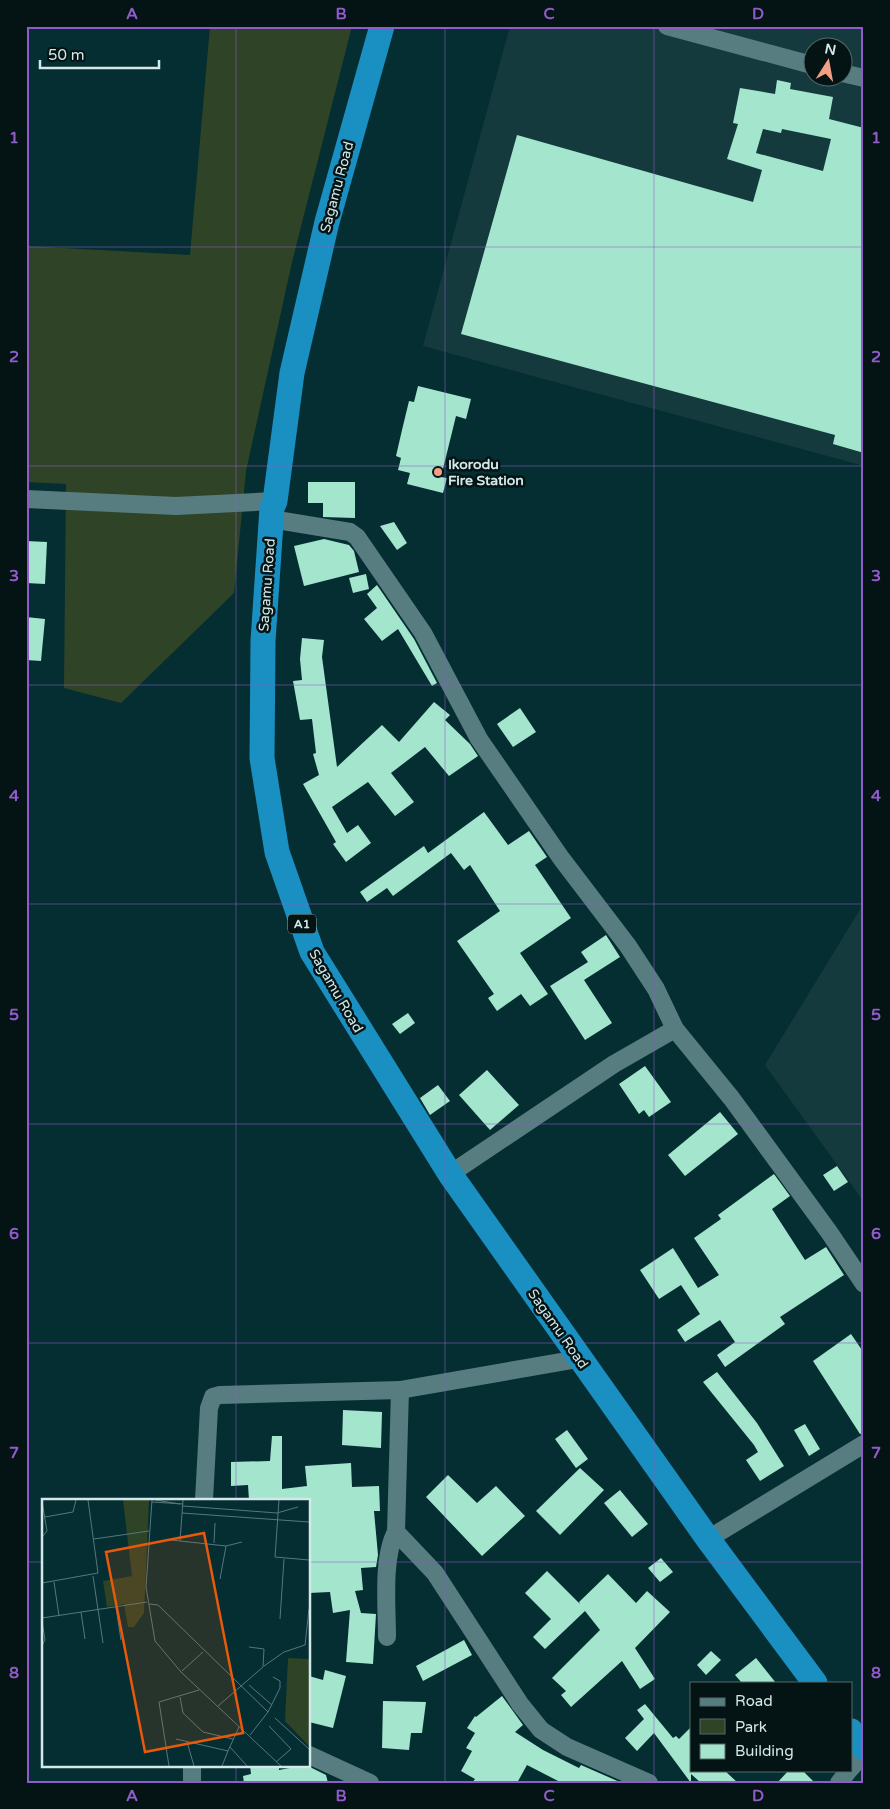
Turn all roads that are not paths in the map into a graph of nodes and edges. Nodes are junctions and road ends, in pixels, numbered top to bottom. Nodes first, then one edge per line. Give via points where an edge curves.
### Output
1 (382, 26) edge
2 (667, 26) edge
3 (802, 62) edge
4 (26, 498) edge
5 (273, 510) junction
6 (675, 1029) junction
7 (450, 1174) junction
8 (864, 1284) edge
9 (578, 1359) junction
10 (400, 1390) junction
11 (864, 1444) edge
12 (204, 1499) edge
13 (396, 1532) junction
14 (708, 1539) junction
15 (387, 1637) dead end
16 (814, 1682) edge
17 (852, 1732) edge
18 (864, 1748) edge
19 (864, 1752) edge
20 (310, 1755) edge
21 (192, 1766) edge
22 (852, 1767) edge
23 (848, 1772) edge
24 (192, 1783) edge
25 (370, 1783) edge
26 (649, 1783) edge
27 (839, 1783) edge

1 - 5 highway, Sagamu Road / A1 via 327,222 292,372
2 - 3 street
4 - 5 street
5 - 6 street via 350,532 357,537 423,633 479,739 561,858 628,946 656,989
5 - 7 highway, Sagamu Road / A1 via 263,641 262,758 277,852 312,952
6 - 7 street via 614,1064
6 - 8 street via 732,1099
7 - 9 highway, Sagamu Road / A1
9 - 10 street
9 - 14 highway, Sagamu Road / A1
10 - 12 street via 212,1397
10 - 13 street
11 - 14 street
13 - 15 street via 390,1543
13 - 26 street via 435,1573 520,1704 541,1730 567,1747
14 - 16 highway, Sagamu Road / A1
17 - 18 highway
19 - 22 street
20 - 25 street
21 - 24 street
23 - 27 street

